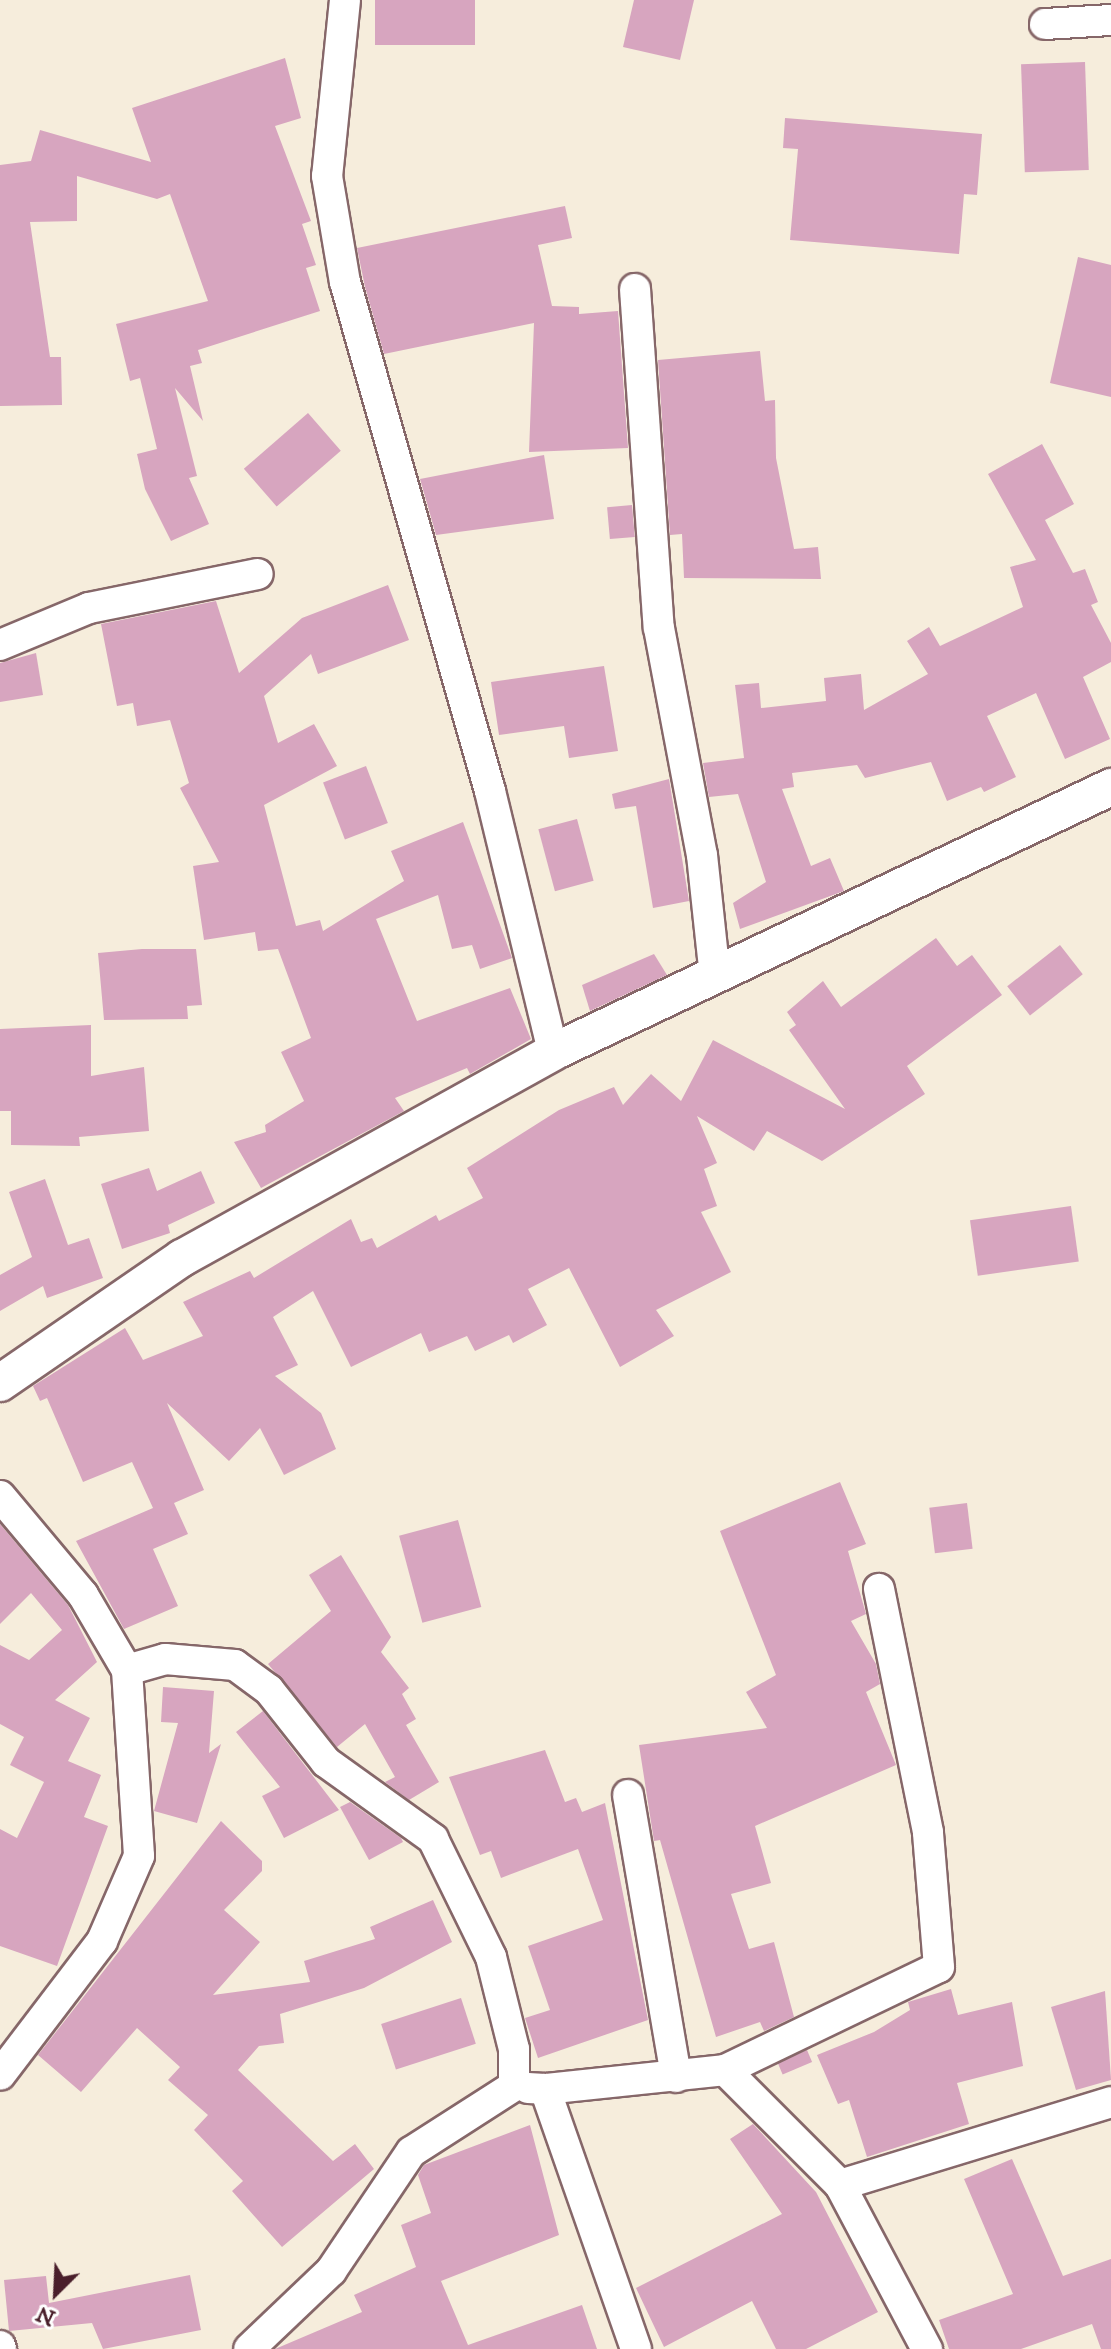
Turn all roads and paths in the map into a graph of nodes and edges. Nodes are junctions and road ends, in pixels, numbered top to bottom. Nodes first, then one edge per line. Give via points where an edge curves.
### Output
1 (345, 0) edge
2 (1111, 20) edge
3 (1045, 24) dead end
4 (635, 289) dead end
5 (258, 574) dead end
6 (0, 645) edge
7 (1111, 787) edge
8 (715, 976) junction
9 (553, 1052) junction
10 (0, 1383) edge
11 (0, 1496) edge
12 (879, 1589) dead end
13 (127, 1670) junction
14 (628, 1795) dead end
15 (725, 2070) junction
16 (0, 2075) edge
17 (676, 2077) junction
18 (514, 2086) junction
19 (545, 2089) junction
20 (1111, 2102) edge
21 (840, 2185) junction
22 (249, 2349) edge
23 (636, 2349) edge
24 (927, 2349) edge

1 - 9 street via 327,176 345,282 490,791
2 - 3 street
4 - 8 street via 659,628 702,855
5 - 6 street via 89,608
7 - 8 street
8 - 9 street
9 - 10 street via 182,1258
11 - 13 street via 83,1595
12 - 15 street via 928,1832 939,1967
13 - 16 street via 139,1856 102,1941
13 - 18 street via 165,1659 235,1665 269,1690 326,1762 433,1839 491,1957 514,2049
14 - 17 street
15 - 17 street
15 - 21 street
17 - 19 street via 644,2074
18 - 19 street
18 - 22 street via 411,2152 331,2271
19 - 23 street
20 - 21 street
21 - 24 street

